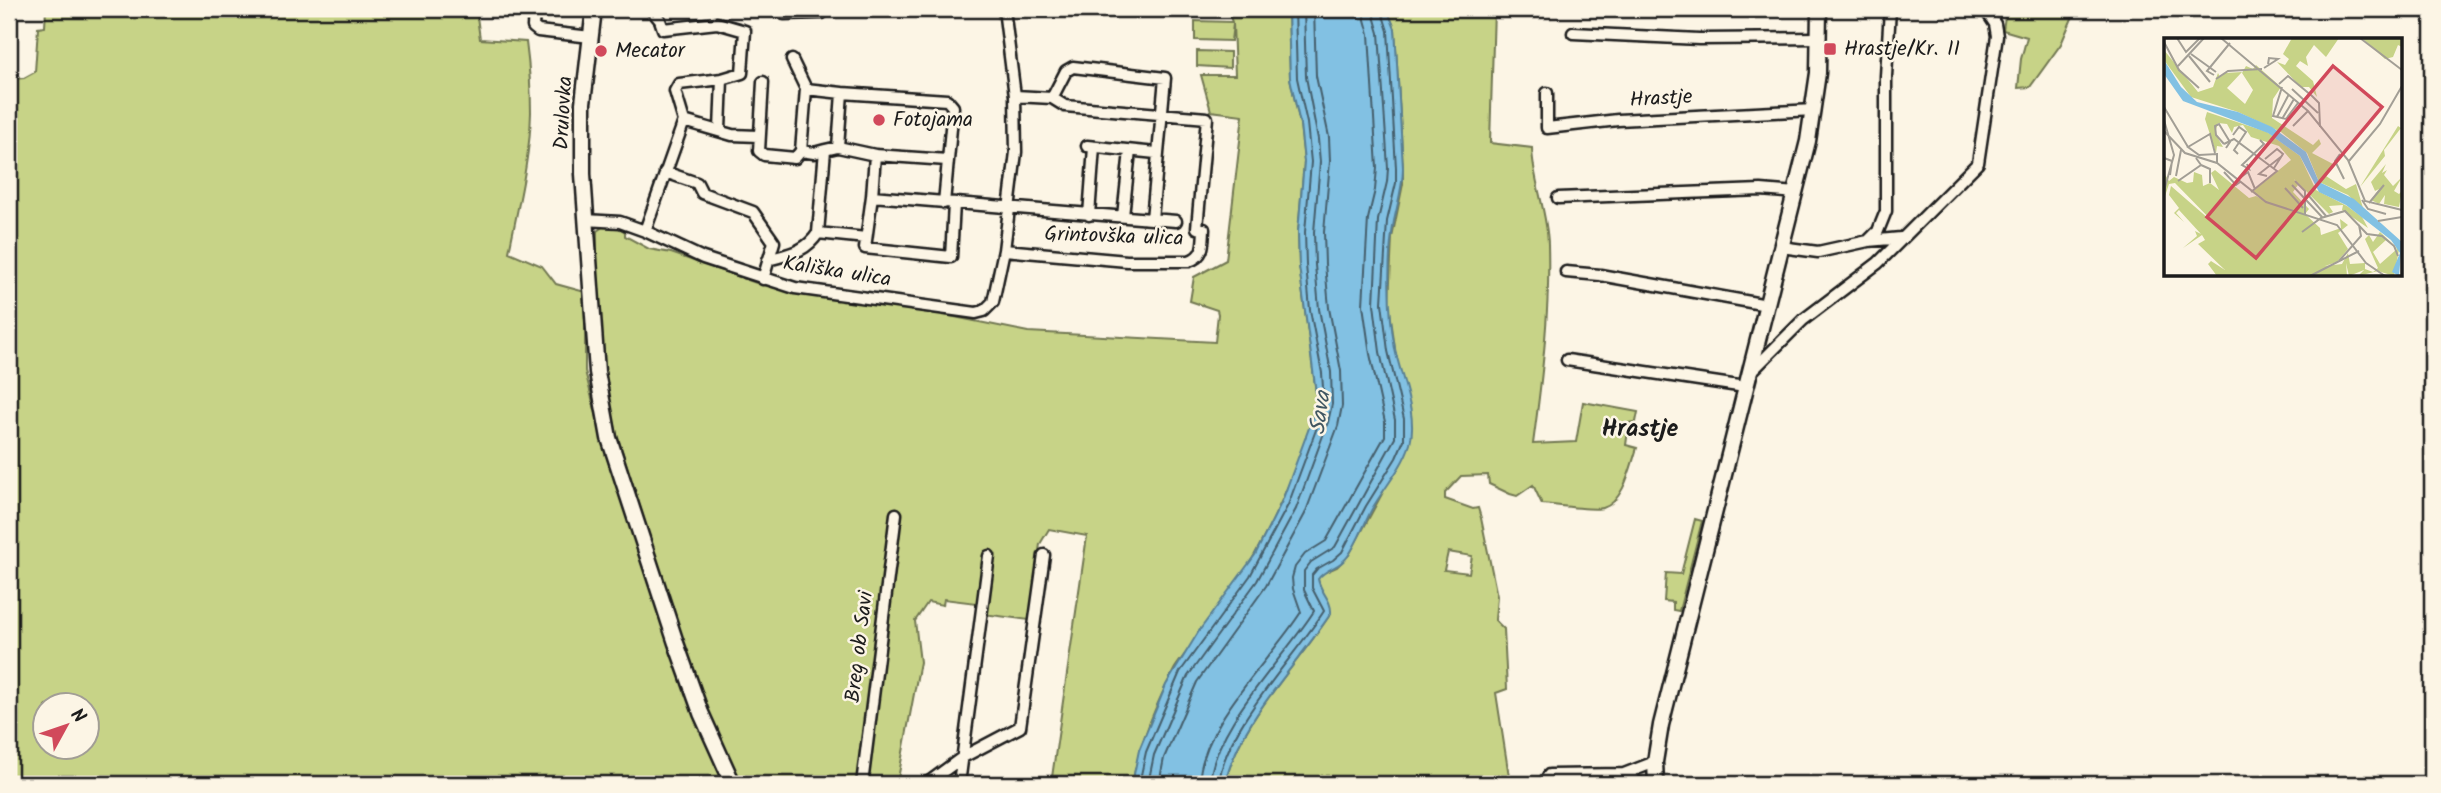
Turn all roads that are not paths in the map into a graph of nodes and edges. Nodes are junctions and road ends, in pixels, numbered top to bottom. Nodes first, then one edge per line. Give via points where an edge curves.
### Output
1 (534, 9) edge
2 (594, 9) edge
3 (651, 9) edge
4 (784, 9) edge
5 (822, 9) edge
6 (1004, 9) edge
7 (1819, 9) edge
8 (1891, 9) edge
9 (1985, 9) edge
10 (1573, 33) dead end
11 (591, 37) junction
12 (1819, 38) junction
13 (792, 61) dead end
14 (722, 79) junction
15 (763, 82) dead end
16 (806, 89) junction
17 (842, 93) junction
18 (1547, 93) dead end
19 (1015, 96) junction
20 (1052, 98) junction
21 (1814, 110) junction
22 (1161, 114) junction
23 (684, 121) junction
24 (720, 130) junction
25 (758, 136) junction
26 (838, 147) junction
27 (825, 150) junction
28 (1130, 150) junction
29 (801, 151) junction
30 (1156, 153) junction
31 (875, 155) junction
32 (947, 160) junction
33 (665, 172) junction
34 (1796, 193) junction
35 (872, 196) junction
36 (1559, 198) dead end
37 (949, 204) junction
38 (1010, 208) junction
39 (1089, 215) junction
40 (1123, 216) junction
41 (1152, 219) junction
42 (585, 220) junction
43 (1176, 221) dead end
44 (645, 231) junction
45 (818, 233) junction
46 (866, 237) junction
47 (1901, 238) junction
48 (1868, 241) junction
49 (1781, 247) junction
50 (1004, 250) junction
51 (768, 260) junction
52 (1566, 272) dead end
53 (763, 279) junction
54 (1767, 305) junction
55 (1567, 360) dead end
56 (1747, 380) junction
57 (896, 514) dead end
58 (1044, 555) dead end
59 (989, 556) dead end
60 (963, 757) junction
61 (1655, 762) junction
62 (1624, 774) junction
63 (733, 784) edge
64 (862, 784) edge
65 (926, 784) edge
66 (959, 784) edge
67 (1543, 784) edge
68 (1642, 784) edge
69 (1656, 784) edge

1 - 11 street via 533,27 538,32
2 - 11 street, Drulovka
3 - 14 street via 663,29 717,23 745,31 742,74
4 - 5 street via 784,14 822,13
6 - 19 street, Kališka ulica
7 - 12 street
8 - 48 street via 1886,211
9 - 47 street via 1997,36 1978,163
10 - 12 street
11 - 42 street, Drulovka via 582,125
12 - 21 street
13 - 16 street
14 - 23 street via 679,84 676,91
14 - 24 street
15 - 25 street
16 - 17 street, Kališka ulica
16 - 29 street
17 - 26 street
17 - 32 street, Kališka ulica via 947,100 953,107
18 - 21 street, Hrastje via 1547,128
19 - 20 street, Grintovška ulica
19 - 38 street, Kališka ulica
20 - 22 street, Grintovška ulica via 1065,106
20 - 22 street, Grintovška ulica via 1066,71 1073,67 1165,78
21 - 34 street
22 - 30 street, Grintovška ulica
22 - 50 street, Grintovška ulica via 1207,118 1197,228 1204,229 1204,240 1196,258 1127,261
23 - 24 street
23 - 33 street
24 - 25 street
25 - 29 street via 759,151 764,155 795,158
26 - 27 street
26 - 31 street
27 - 29 street
27 - 45 street, Kališka ulica
28 - 30 street, Grintovška ulica
28 - 39 street, Grintovška ulica via 1090,147
28 - 40 street, Grintovška ulica
30 - 41 street, Grintovška ulica
31 - 32 street
31 - 35 street, Kališka ulica
32 - 37 street, Kališka ulica
33 - 44 street
33 - 51 street via 697,183 702,193 753,212 774,242
34 - 36 street via 1761,190
34 - 49 street
35 - 37 street
35 - 46 street, Kališka ulica
37 - 38 street
37 - 46 street, Kališka ulica via 951,257 865,248
38 - 39 street
38 - 50 street, Kališka ulica
39 - 40 street
40 - 41 street
41 - 43 street
42 - 44 street, Kališka ulica via 620,222
42 - 63 street, Drulovka via 597,372 609,438 701,713
44 - 53 street, Kališka ulica
45 - 46 street, Kališka ulica
45 - 51 street via 802,250
47 - 48 street
47 - 56 street via 1862,277 1803,320
48 - 49 street via 1818,252
49 - 54 street
50 - 53 street, Kališka ulica via 993,302 984,312 976,313 795,288
51 - 53 street
52 - 54 street
54 - 56 street
55 - 56 street
56 - 61 street
57 - 64 street, Breg ob Savi
58 - 60 street via 1020,727
59 - 60 street
60 - 65 street
60 - 66 street
61 - 62 street
61 - 69 street
62 - 67 street via 1555,774
62 - 68 street

